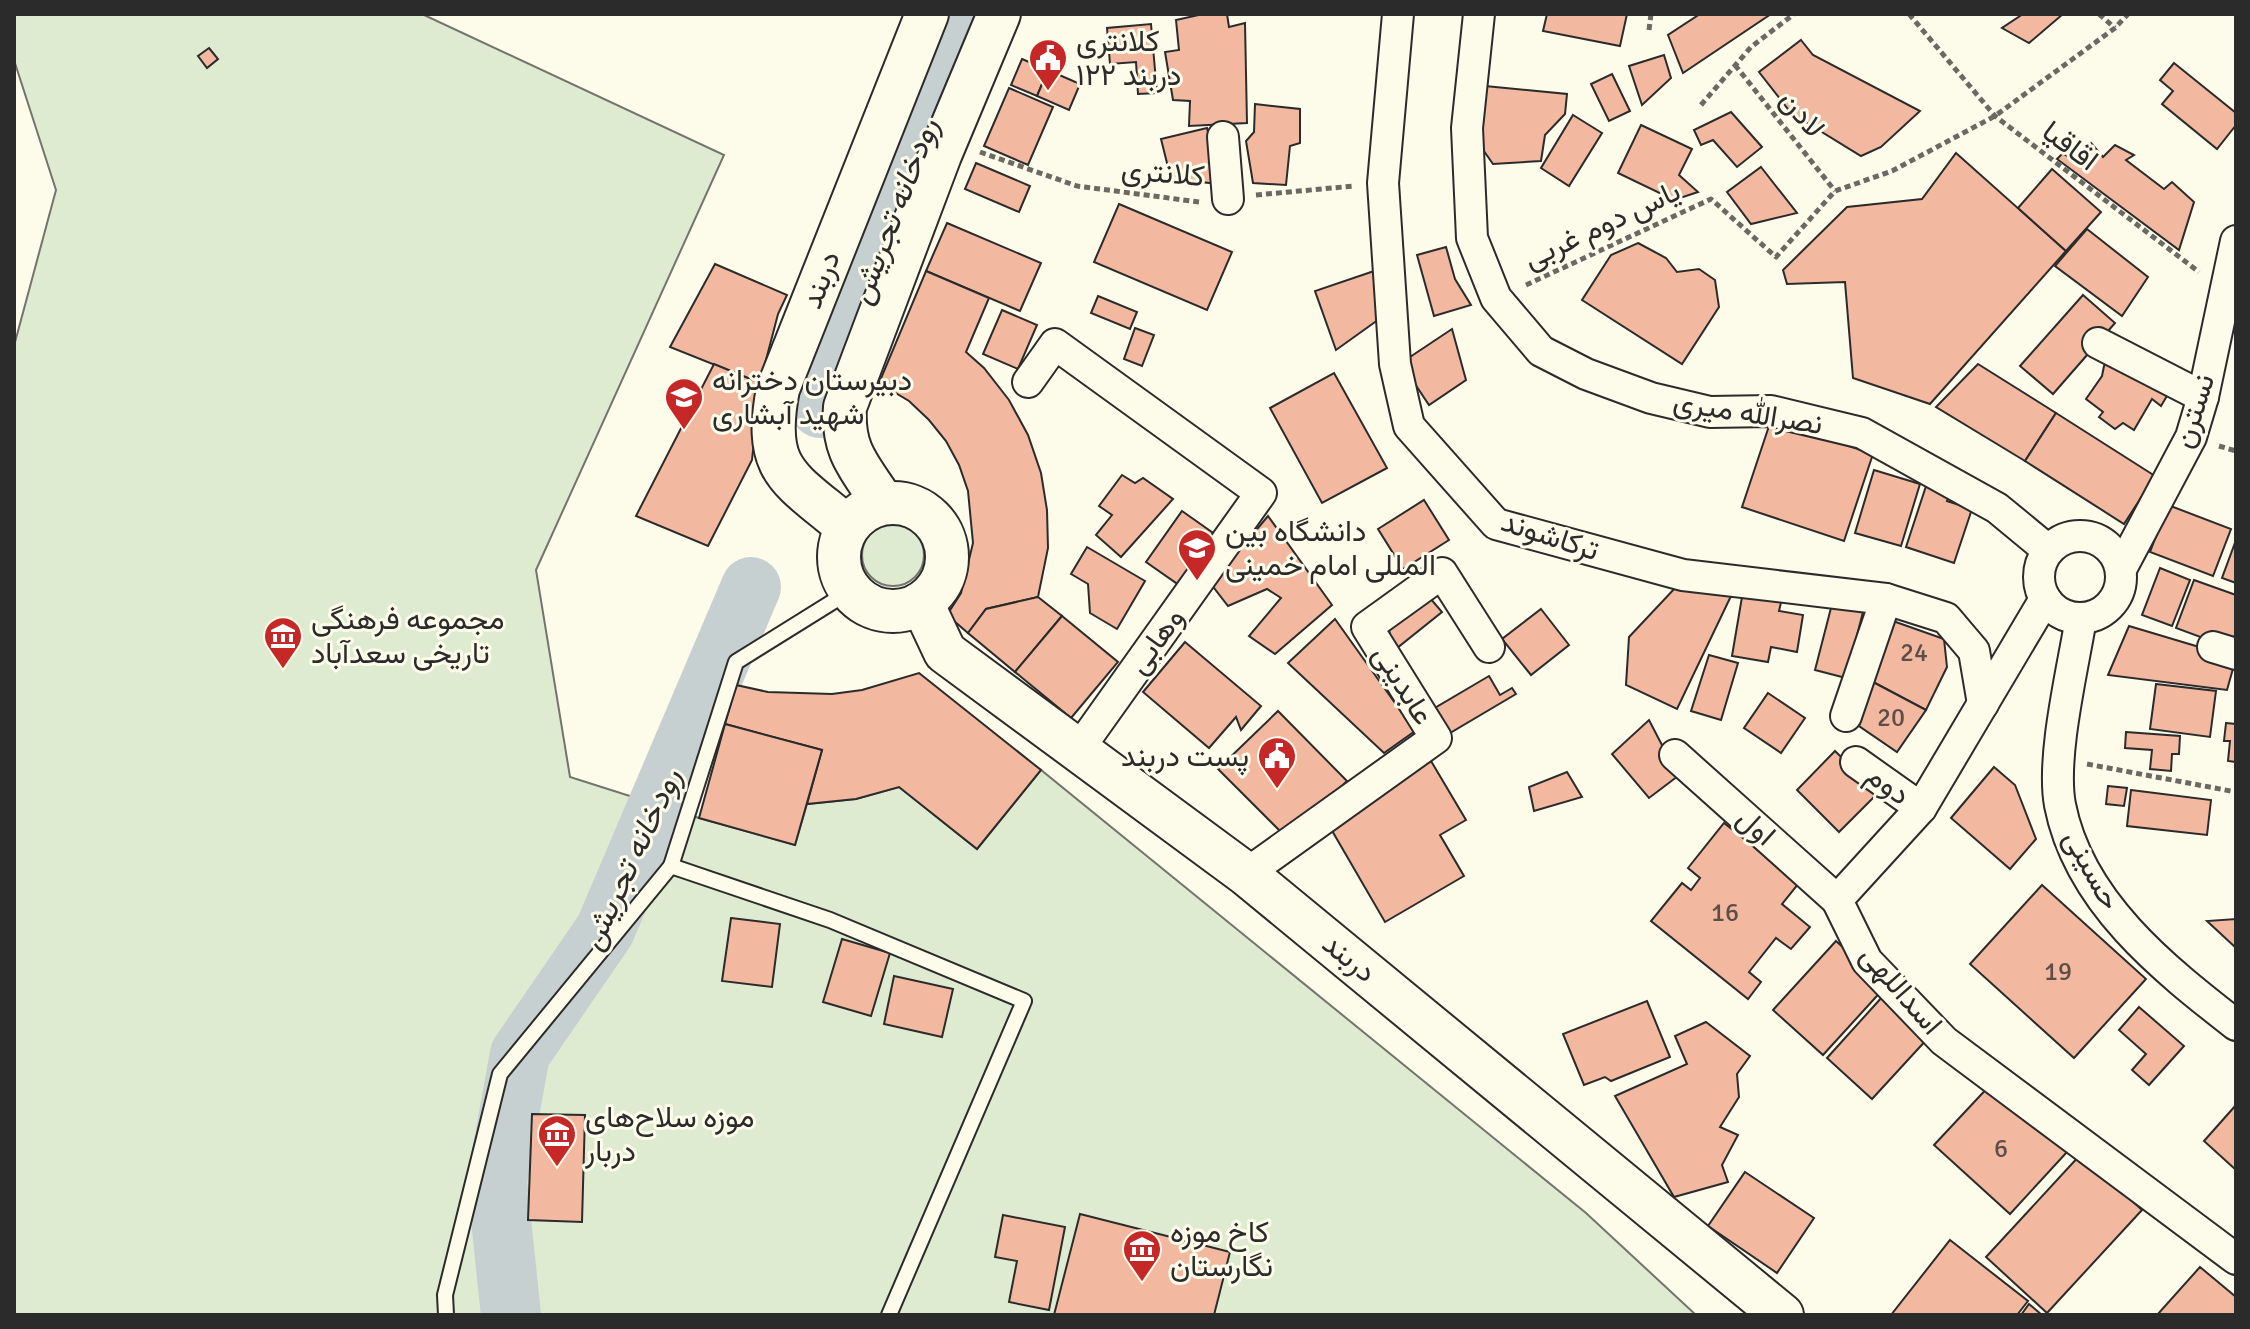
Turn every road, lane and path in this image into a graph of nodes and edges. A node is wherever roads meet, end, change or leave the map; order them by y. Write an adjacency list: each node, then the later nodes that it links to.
1 (927, 14): 27 (main road, دربند)
2 (999, 14): 16 (main road)
3 (1398, 14): 17 (street, ترکاشوند)
4 (1479, 14): 22 (street, نصرالله میری)
5 (1651, 14): 11 (path)
6 (1794, 14): 12 (path)
7 (1909, 14): 14 (path, اقاقیا)
8 (2099, 14): 10 (path)
9 (2128, 14): 10 (path, یاس دوم غربی)
10 (2115, 28): 14 (path, یاس دوم غربی)
11 (1649, 30)
12 (1735, 65): 13 (path); 18 (path, لادن)
13 (1701, 105)
14 (1995, 116): 18 (path, یاس دوم غربی); 21 (path, اقاقیا)
15 (1223, 137): 19 (street)
16 (947, 140): 19 (path, کلانتری); 26 (main road)
17 (1383, 183): 19 (path, کلانتری); 31 (street, ترکاشوند)
18 (1835, 191): 22 (path, یاس دوم غربی)
19 (1228, 199)
20 (2236, 241): 21 (street, نسترن)
21 (2224, 291): 25 (street, نسترن)
22 (1496, 298): 28 (street, نصرالله میری)
23 (2098, 343): 25 (street)
24 (1028, 382): 38 (street, وهابی)
25 (2203, 397): 29 (street, نسترن)
26 (883, 503): 27 (main road); 33 (main road)
27 (847, 527): 30 (main road)
28 (2048, 550): 29 (street); 32 (street)
29 (2121, 569): 34 (street)
30 (850, 591): 33 (main road); 44 (lane)
31 (1886, 599): 36 (street, ترکاشوند); 37 (street)
32 (2045, 599): 34 (street); 36 (street)
33 (922, 603): 38 (main road, دربند)
34 (2081, 618): 40 (street, حسینی)
35 (1489, 647): 45 (street, عابدینی)
36 (1983, 704): 43 (street)
37 (1846, 716)
38 (1078, 750): 45 (main road, دربند)
39 (1675, 755): 46 (street, اول)
40 (2059, 759): 42 (path); 47 (street, حسینی)
41 (1856, 762): 43 (street, دوم)
42 (2236, 792)
43 (1921, 808): 46 (street)
44 (671, 866): 49 (lane); 50 (lane)
45 (1246, 874): 51 (main road, دربند)
46 (1837, 900): 48 (street, اسداللهی)
47 (2236, 1025)
48 (2236, 1259)
49 (446, 1315)
50 (889, 1315)
51 (1782, 1315)

